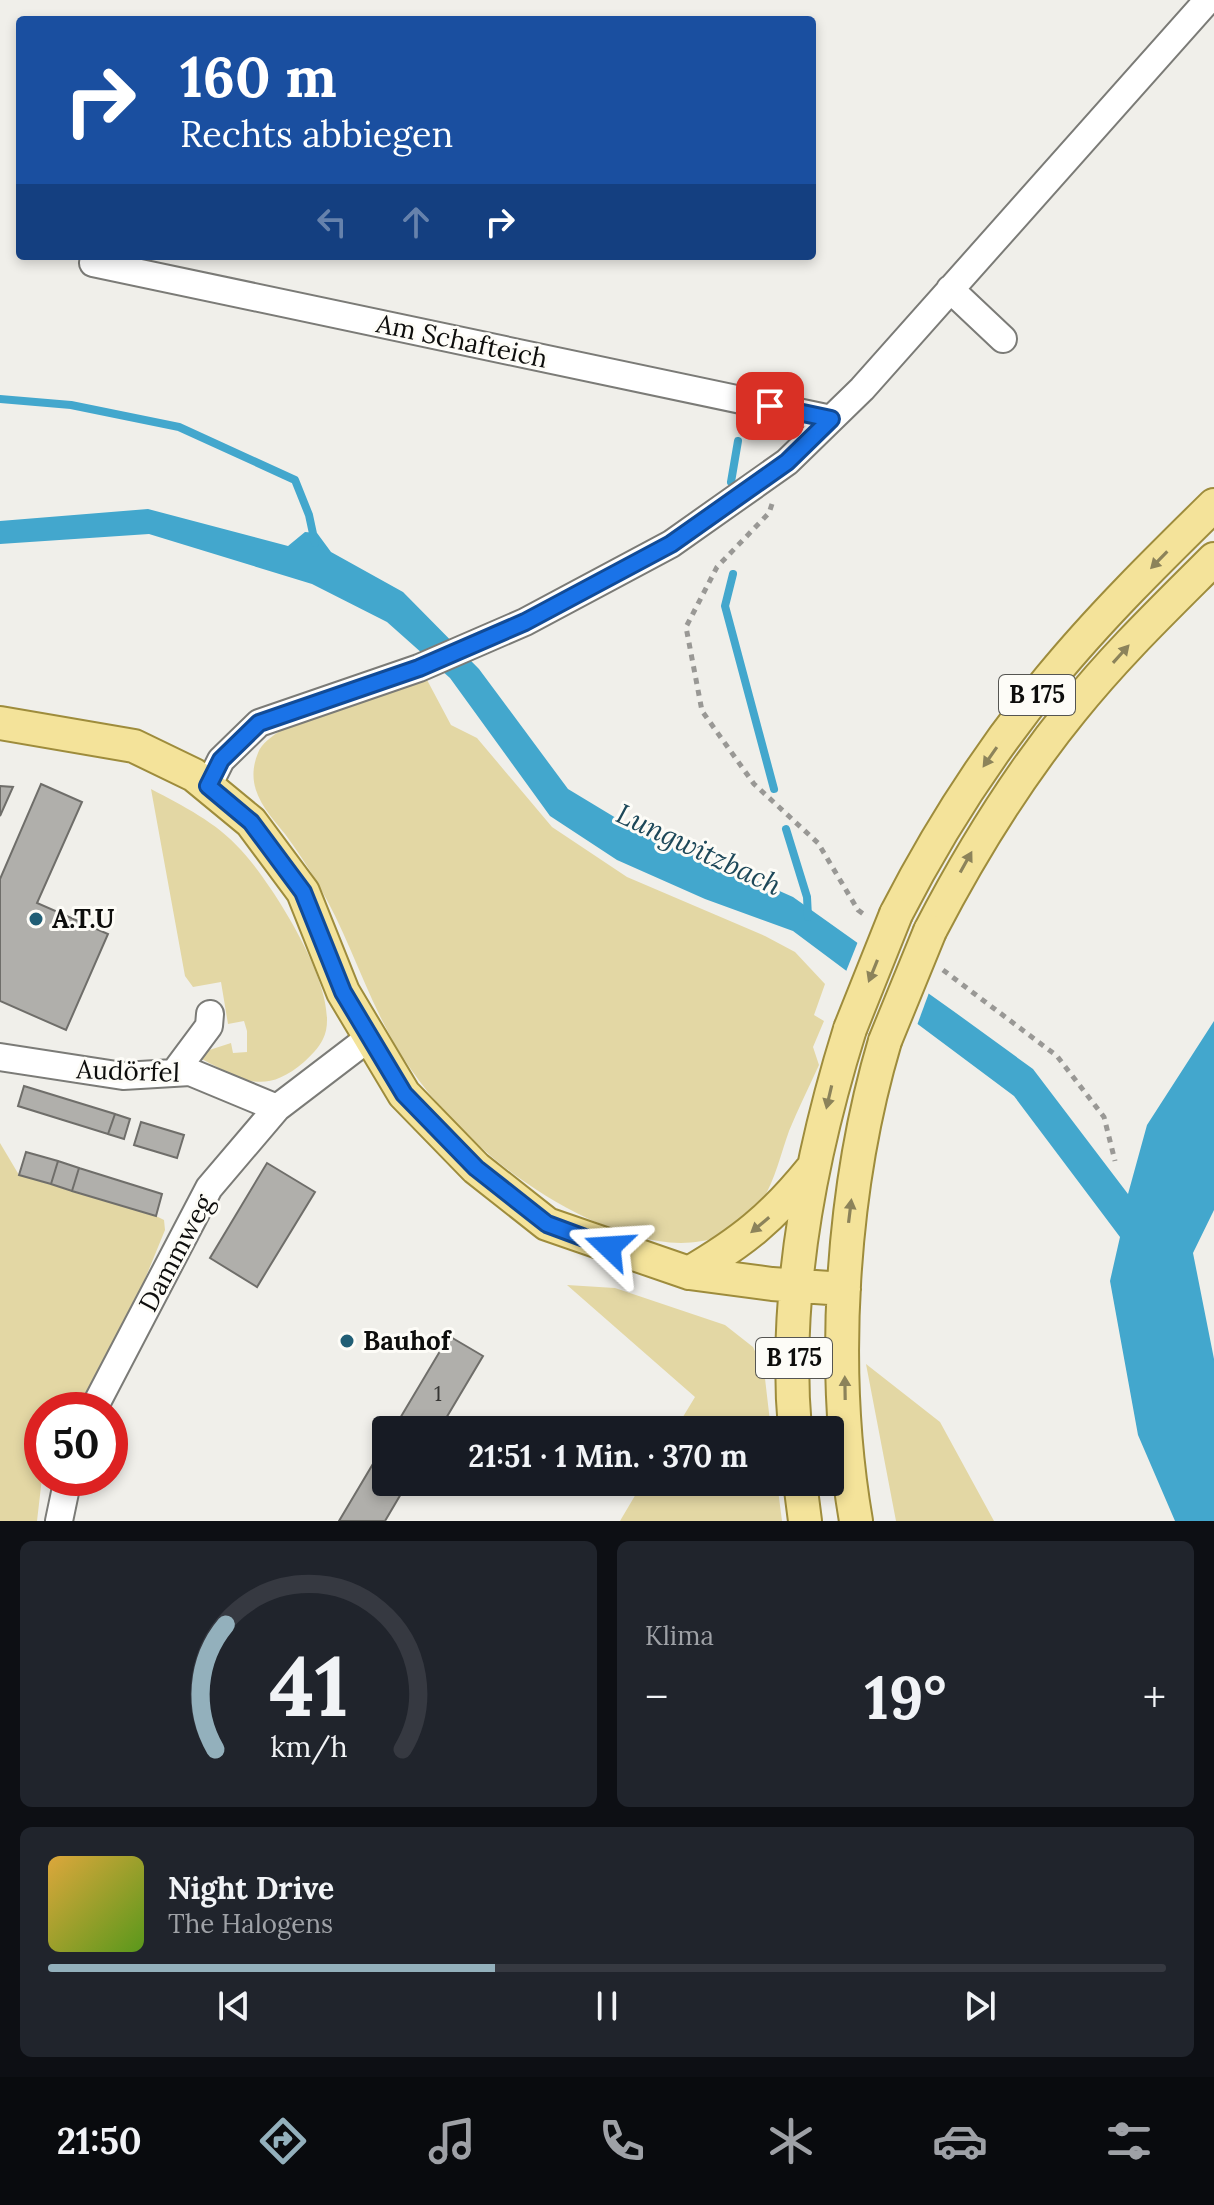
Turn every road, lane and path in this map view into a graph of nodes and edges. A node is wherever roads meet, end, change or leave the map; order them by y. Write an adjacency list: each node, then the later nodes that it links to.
1 (1208, 0): 3 (street)
2 (93, 263): 5 (street, Am Schafteich)
3 (950, 289): 4 (street); 5 (street)
4 (1003, 339)
5 (831, 419): 6 (street)
6 (787, 462): 10 (street); 11 (path)
7 (1214, 505): 11 (main road, B 175, one-way to 11)
8 (1214, 559): 22 (main road, B 175, one-way to 8, bridge)
9 (0, 723): 10 (main road)
10 (208, 786): 14 (main road)
11 (884, 916): 19 (main road, B 175, one-way to 19, bridge)
12 (935, 965): 18 (path)
13 (210, 1014): 16 (street)
14 (370, 1037): 17 (street); 20 (main road)
15 (0, 1057): 16 (street, Audörfel)
16 (174, 1073): 17 (street, Audörfel)
17 (277, 1108): 23 (street, Dammweg)
18 (1115, 1161)
19 (813, 1167): 20 (main road, one-way to 20); 21 (main road, B 175)
20 (689, 1273): 21 (main road)
21 (797, 1287): 22 (main road); 24 (main road, B 175)
22 (844, 1289): 29 (main road, B 175, one-way to 22)
23 (102, 1392)
24 (795, 1416)
25 (64, 1496): 27 (street)
26 (802, 1496): 28 (main road)
27 (59, 1521)
28 (805, 1521)
29 (856, 1521)

